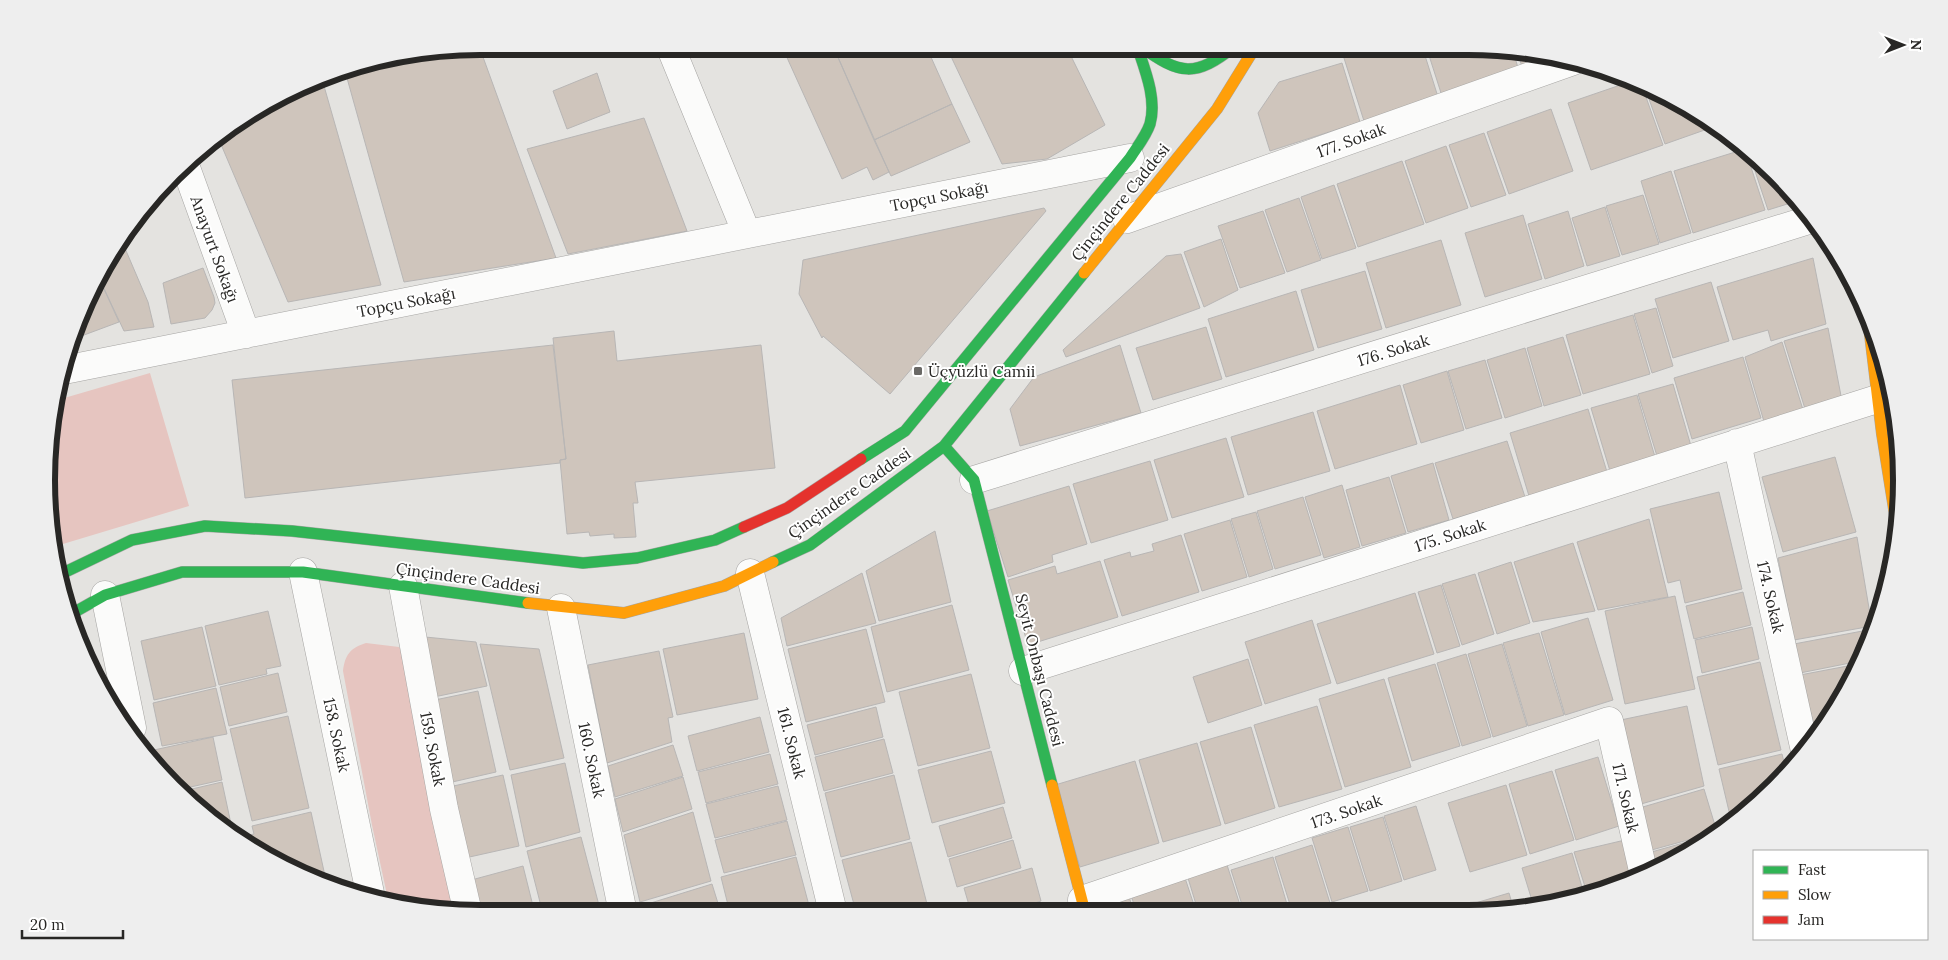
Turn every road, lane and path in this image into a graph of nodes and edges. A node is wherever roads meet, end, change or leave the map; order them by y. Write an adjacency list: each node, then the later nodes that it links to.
1 (674, 55): 11 (street)
2 (1141, 55): 7 (main road, Çinçindere Caddesi)
3 (1150, 55): 4 (main road)
4 (1222, 55)
5 (1250, 55): 9 (main road, Çinçindere Caddesi)
6 (1561, 65): 9 (street, 177. Sokak)
7 (1130, 158): 11 (street, Topçu Sokağı); 20 (main road, Çinçindere Caddesi)
8 (187, 171): 12 (street, Anayurt Sokağı)
9 (1127, 219): 17 (main road, Çinçindere Caddesi)
10 (1805, 221): 18 (street, 176. Sokak)
11 (747, 234): 12 (street, Topçu Sokağı)
12 (246, 334): 14 (street, Topçu Sokağı)
13 (1871, 346): 15 (main road)
14 (69, 369)
15 (1877, 399): 16 (street, 175. Sokak); 19 (main road)
16 (1737, 443): 27 (street, 175. Sokak); 30 (street, 174. Sokak)
17 (944, 446): 18 (main road, Seyit Onbaşı Caddesi); 22 (main road, Çinçindere Caddesi)
18 (974, 480): 27 (main road, Seyit Onbaşı Caddesi)
19 (1892, 498)
20 (65, 572)
21 (303, 572): 23 (main road, Çinçindere Caddesi); 24 (main road, Çinçindere Caddesi); 32 (street, 158. Sokak)
22 (750, 573): 25 (main road, Çinçindere Caddesi); 35 (street, 161. Sokak)
23 (403, 586): 25 (main road, Çinçindere Caddesi); 33 (street, 159. Sokak)
24 (105, 595): 26 (main road, Çinçindere Caddesi); 28 (street)
25 (561, 608): 34 (street, 160. Sokak)
26 (76, 611)
27 (1023, 671): 36 (main road, Seyit Onbaşı Caddesi)
28 (131, 721)
29 (1609, 721): 31 (street, 171. Sokak); 37 (street, 173. Sokak)
30 (1803, 742)
31 (1642, 868)
32 (370, 891)
33 (466, 905)
34 (621, 905)
35 (831, 905)
36 (1084, 905)
37 (1087, 905)

